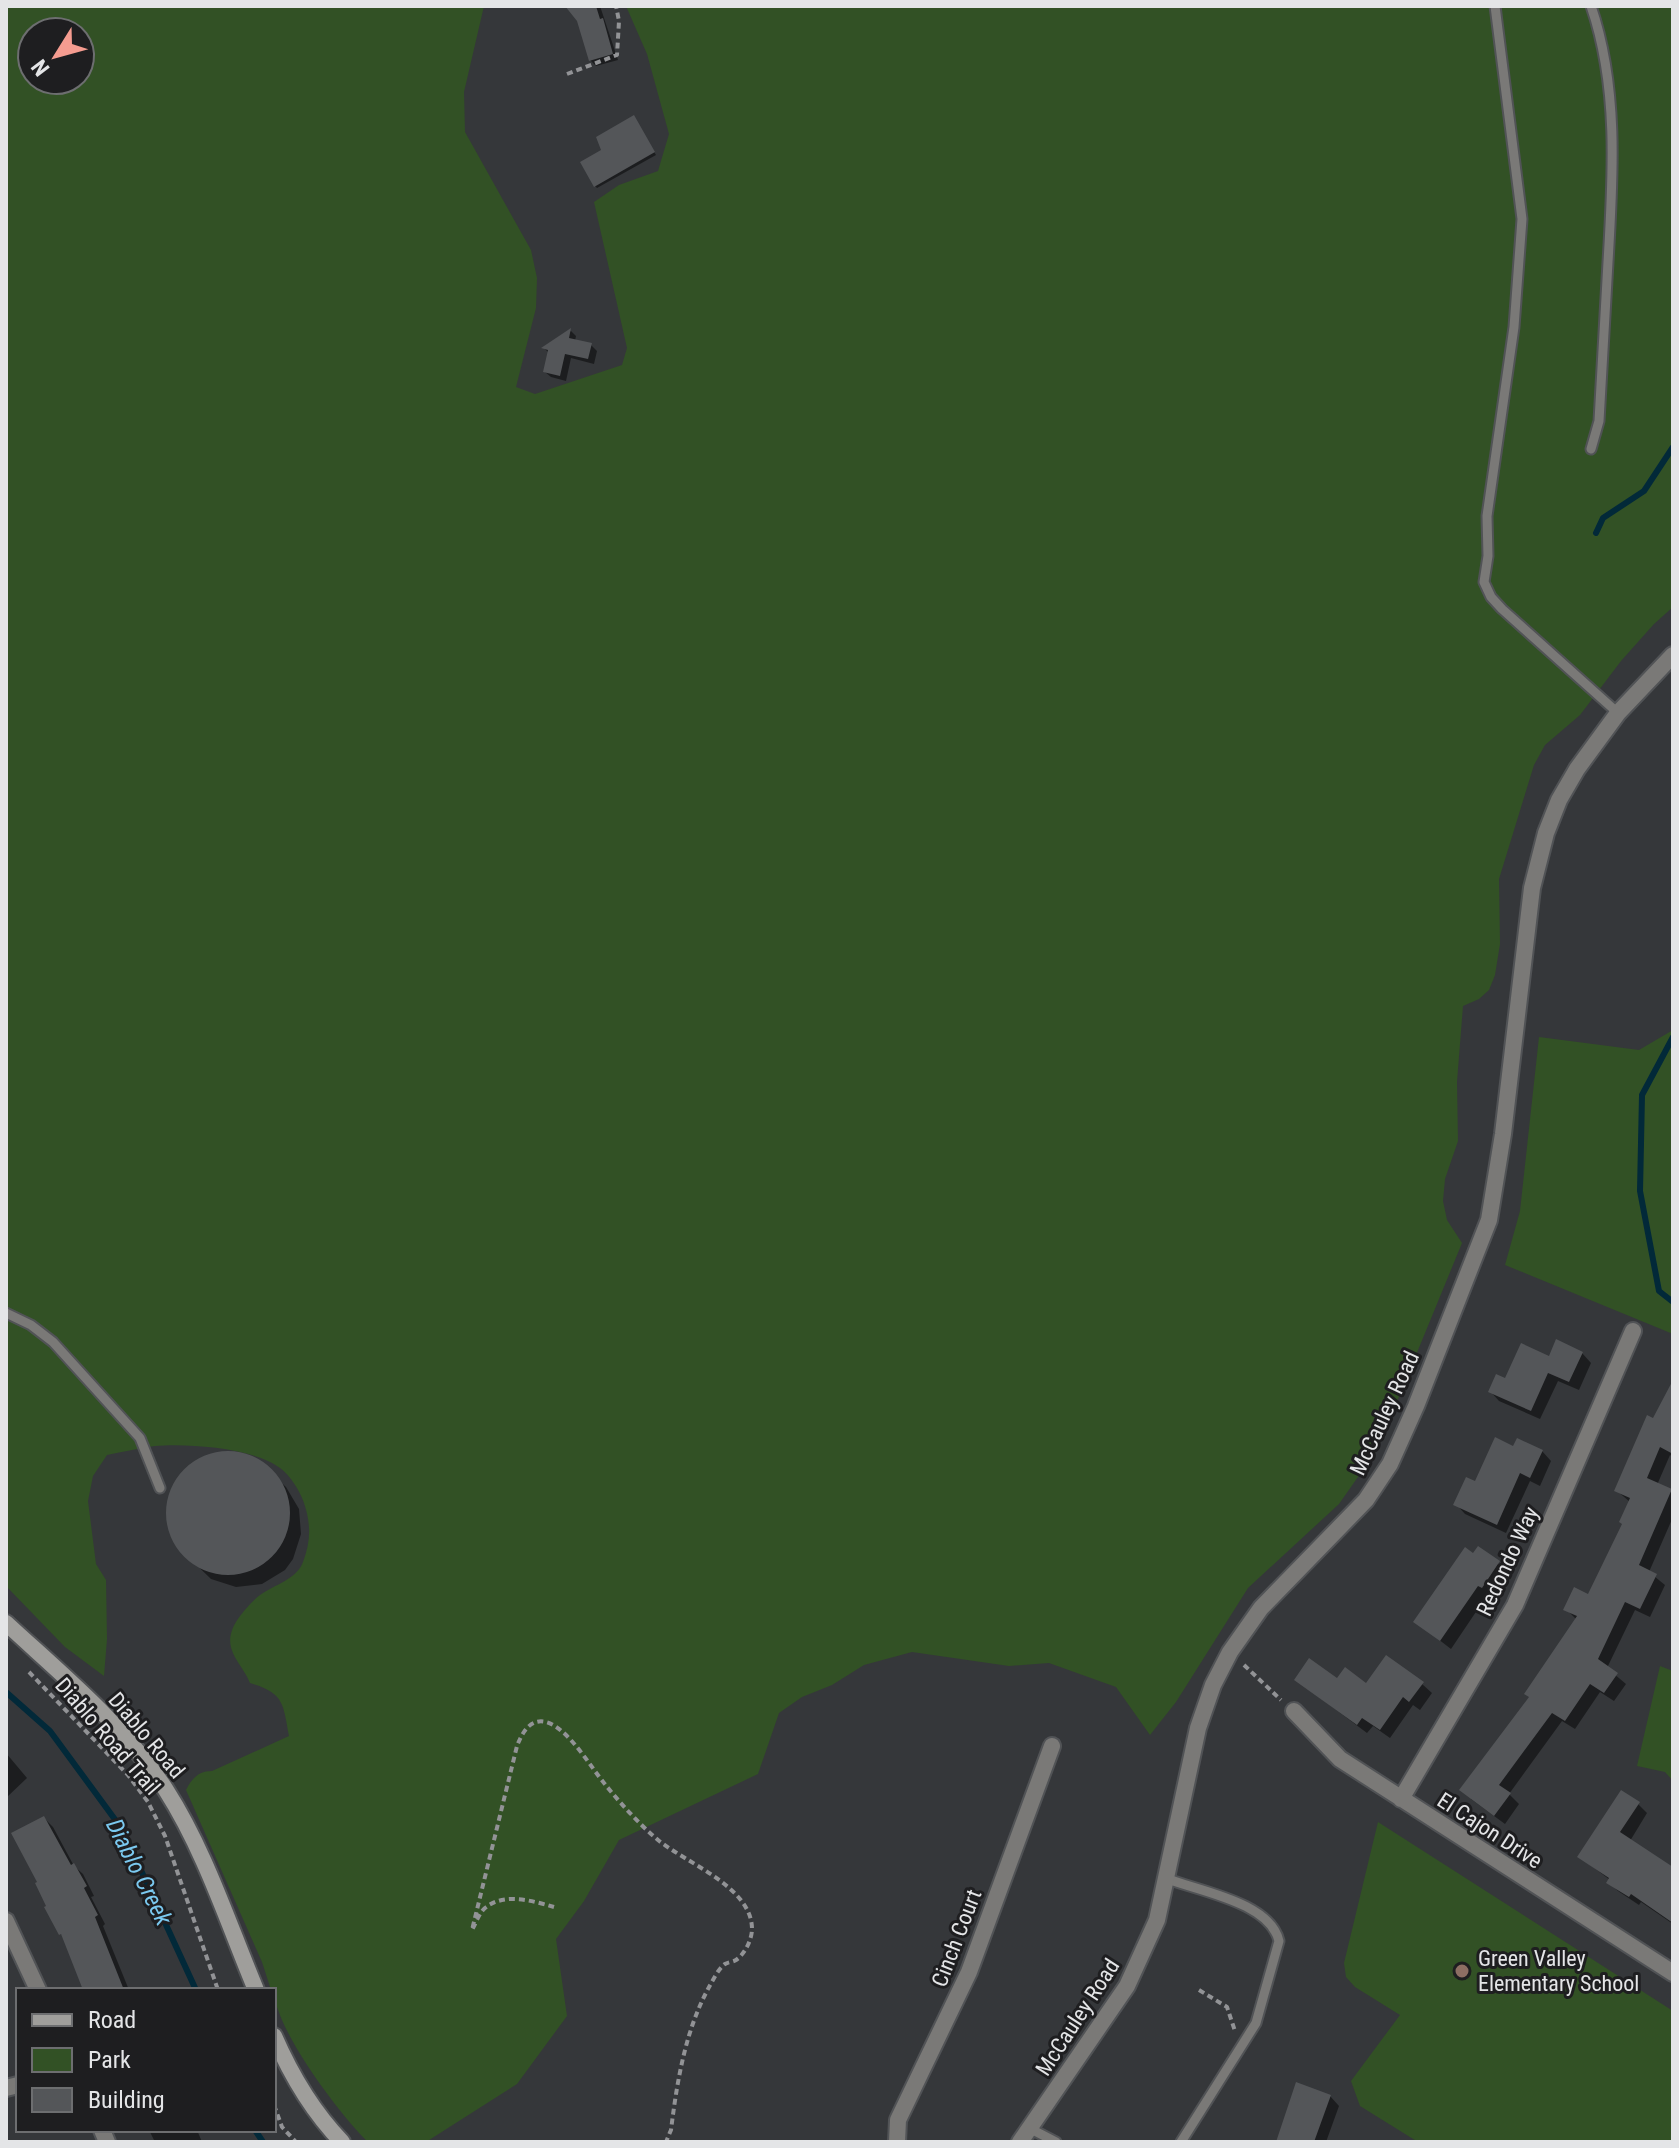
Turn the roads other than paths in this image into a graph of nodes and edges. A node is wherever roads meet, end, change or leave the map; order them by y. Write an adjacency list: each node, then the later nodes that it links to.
1 (1495, 6): 5 (lane)
2 (1591, 6): 3 (lane)
3 (1591, 449)
4 (1673, 655): 5 (street, McCauley Road)
5 (1618, 713): 13 (street, McCauley Road)
6 (6, 1313): 8 (lane)
7 (1633, 1331): 12 (street, Redondo Way)
8 (160, 1488)
9 (6, 1623): 17 (street, Diablo Road)
10 (1294, 1711): 12 (street, El Cajon Drive)
11 (1052, 1746): 21 (street, Cinch Court)
12 (1401, 1799): 15 (street, El Cajon Drive)
13 (1165, 1878): 19 (street, McCauley Road); 23 (lane)
14 (6, 1921): 16 (street)
15 (1673, 1973)
16 (37, 1988)
17 (255, 1988)
18 (276, 2040): 20 (street)
19 (1024, 2135): 22 (lane)
20 (342, 2142)
21 (897, 2142)
22 (1056, 2142)
23 (1181, 2142)

